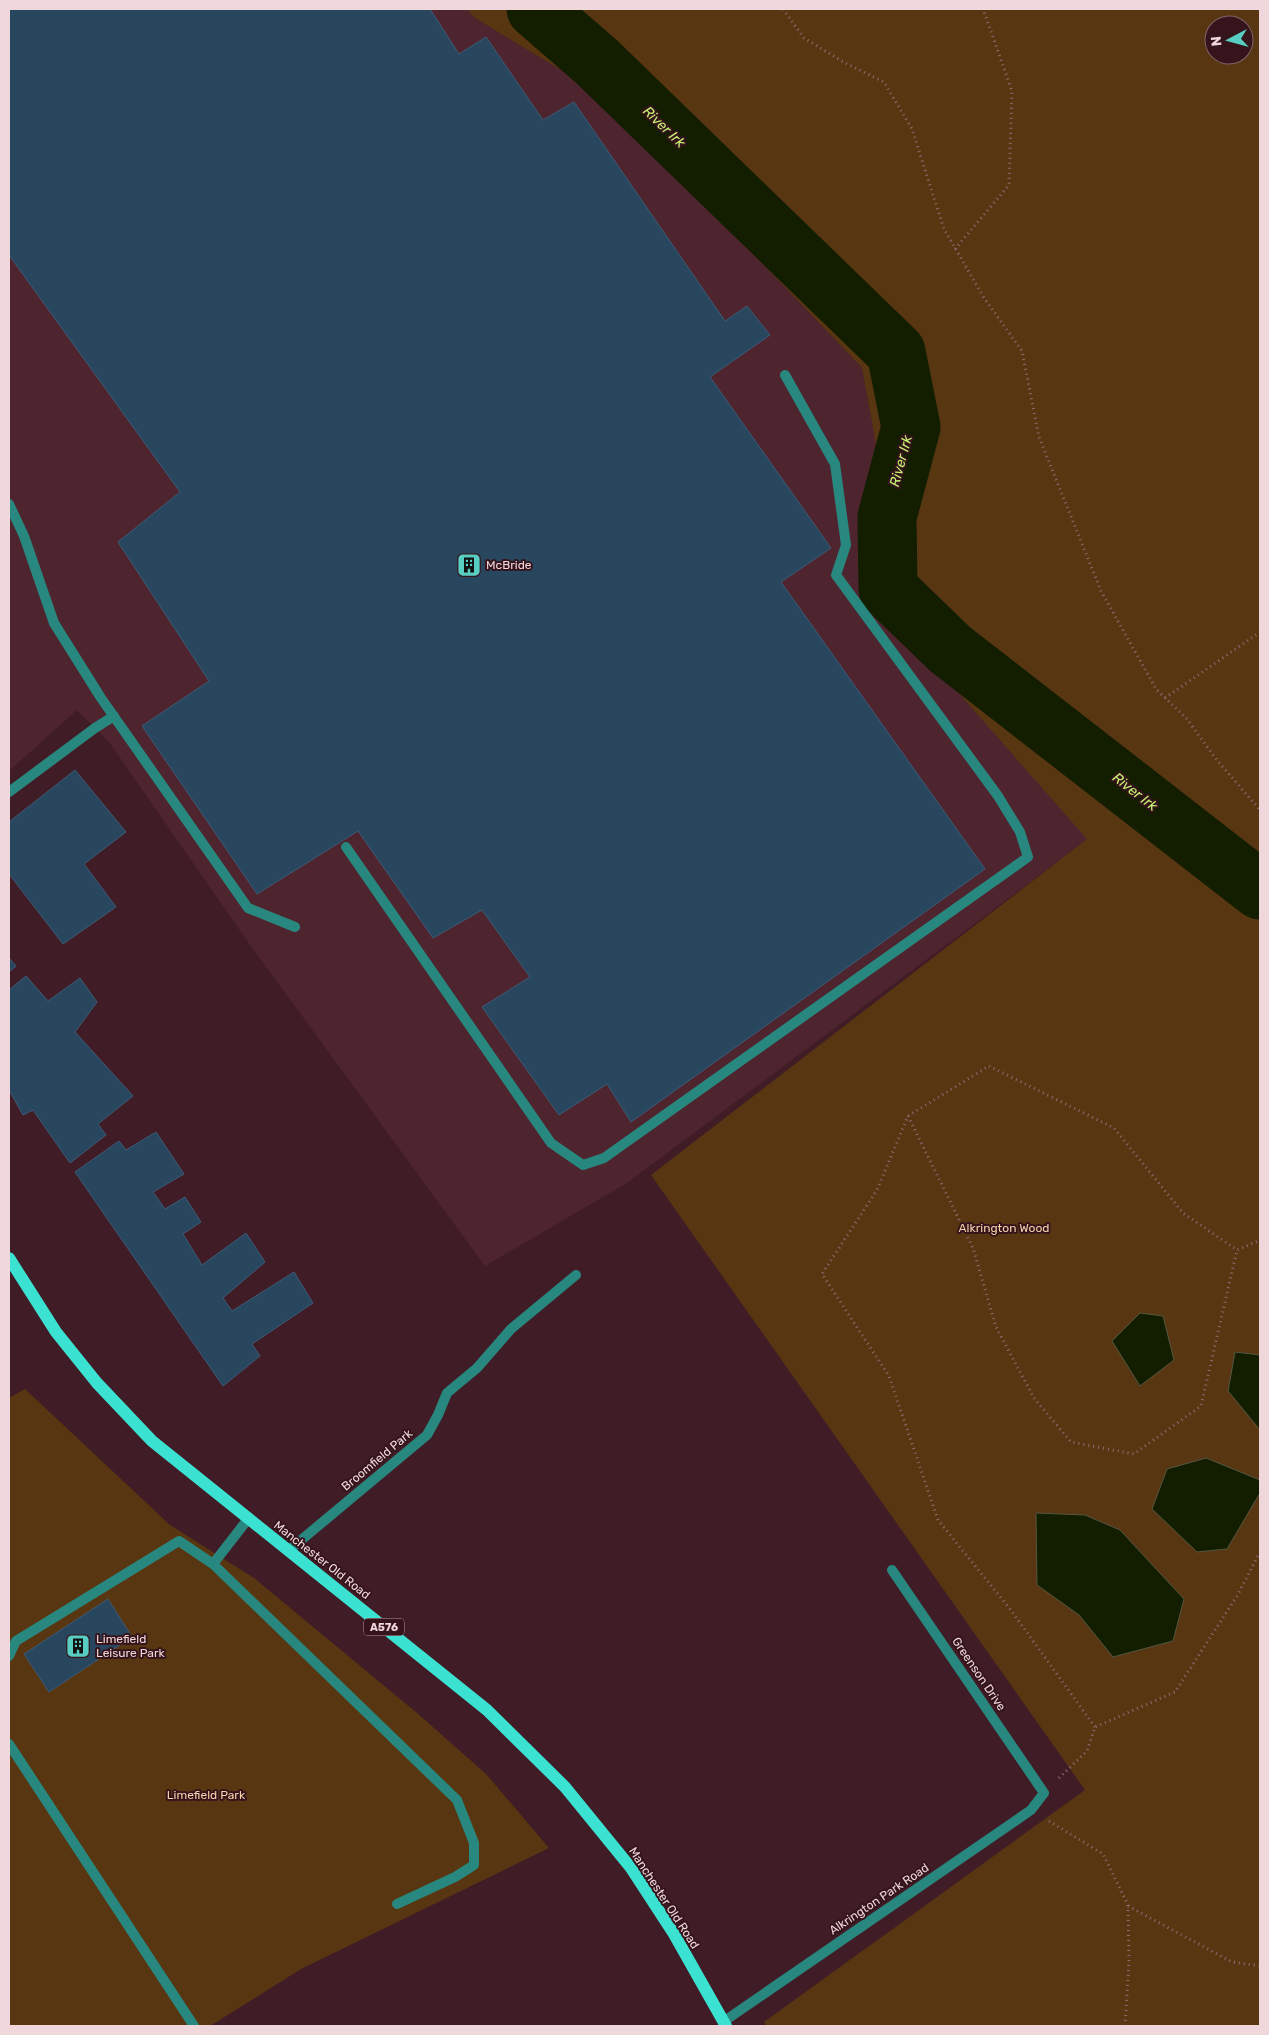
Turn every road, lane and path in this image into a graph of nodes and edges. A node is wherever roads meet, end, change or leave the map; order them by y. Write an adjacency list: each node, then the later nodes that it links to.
1 (783, 9): 3 (path)
2 (983, 9): 3 (path)
3 (955, 249): 7 (path)
4 (785, 375): 11 (street)
5 (9, 504): 8 (street)
6 (1260, 632): 7 (path)
7 (1165, 698): 10 (path)
8 (114, 716): 9 (street); 12 (street)
9 (9, 792)
10 (1260, 810)
11 (346, 847)
12 (296, 927)
13 (908, 1116): 15 (path); 15 (path); 24 (path)
14 (1260, 1240): 15 (path)
15 (1237, 1250)
16 (9, 1258): 18 (main road, Manchester Old Road / A576)
17 (576, 1275): 19 (street, Broomfield Park)
18 (248, 1520): 19 (main road, Manchester Old Road / A576); 21 (street)
19 (288, 1550): 31 (main road, Manchester Old Road / A576)
20 (1260, 1552): 24 (path)
21 (213, 1564): 23 (street); 28 (street)
22 (892, 1570): 26 (street, Greenson Drive)
23 (9, 1656)
24 (1095, 1727): 26 (path)
25 (9, 1744): 32 (street)
26 (1044, 1793): 27 (street, Alkrington Park Road)
27 (1031, 1810): 29 (path); 31 (street, Alkrington Park Road)
28 (397, 1904)
29 (1128, 1905): 30 (path); 33 (path)
30 (1260, 1966)
31 (724, 2024)
32 (194, 2026)
33 (1126, 2026)

